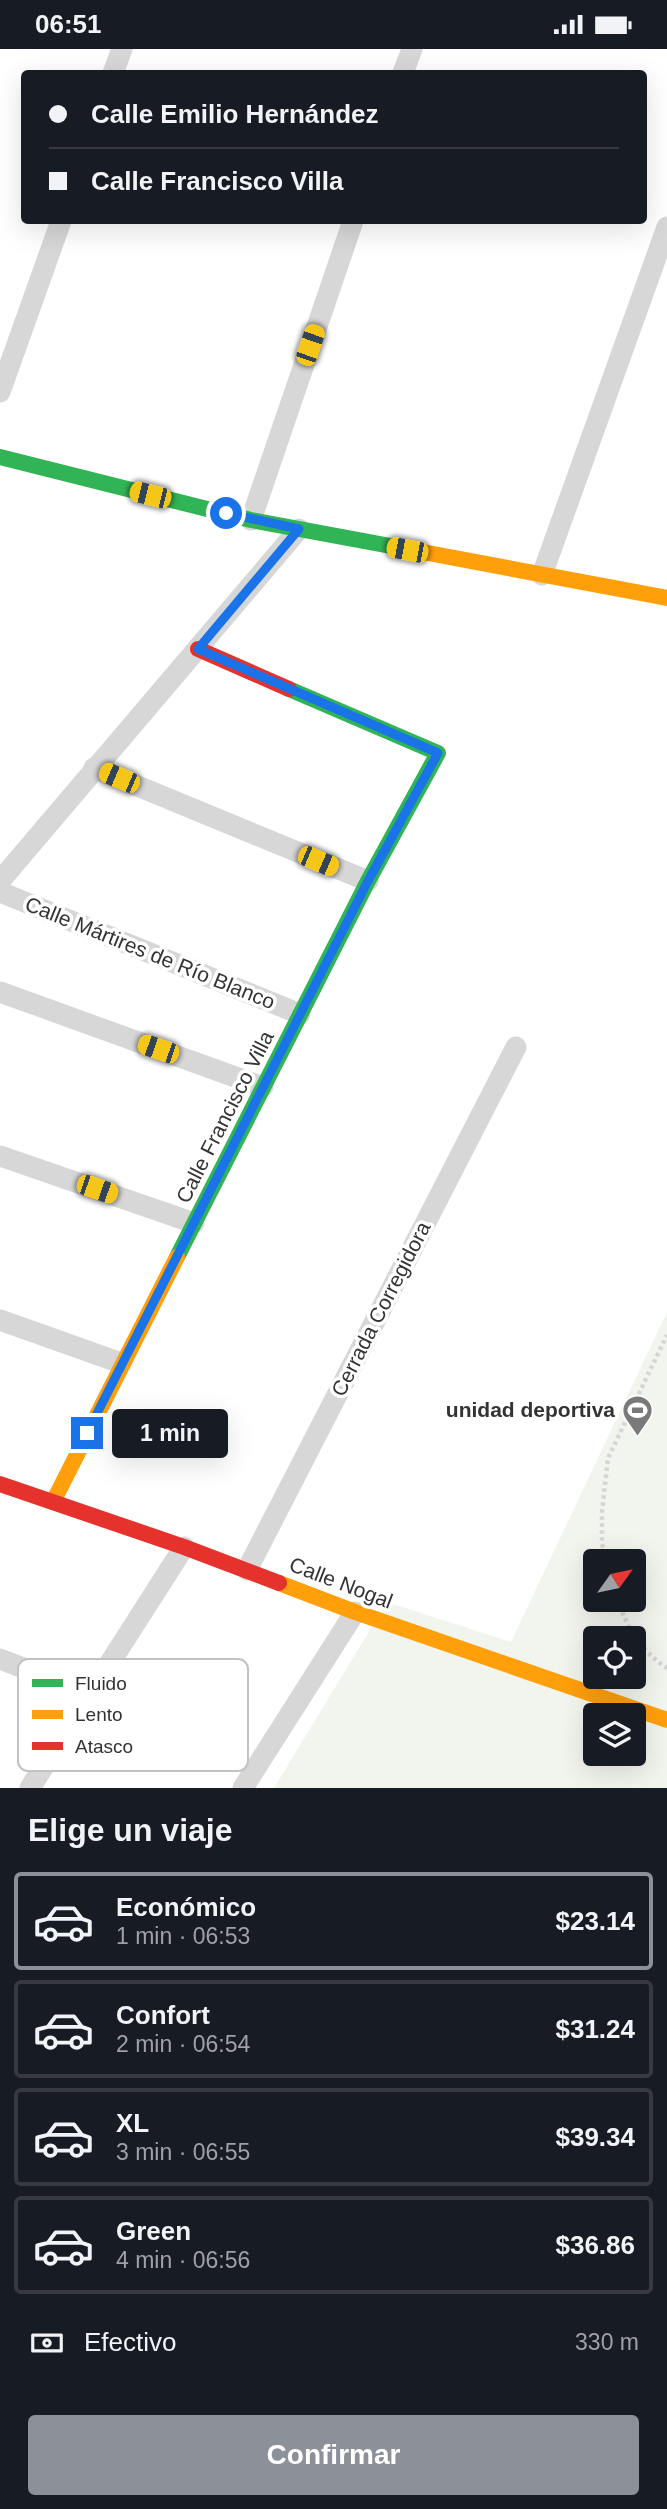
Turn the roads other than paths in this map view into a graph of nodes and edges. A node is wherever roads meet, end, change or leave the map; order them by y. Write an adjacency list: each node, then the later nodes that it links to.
1 (122, 49): 3 (street)
2 (412, 49): 4 (street)
3 (114, 70)
4 (404, 70)
5 (60, 224): 8 (street)
6 (352, 224): 10 (street)
7 (667, 227): 12 (street)
8 (0, 392)
9 (0, 457): 10 (street)
10 (251, 520): 11 (street)
11 (299, 529): 12 (street); 14 (street)
12 (542, 575): 13 (street)
13 (667, 598)
14 (198, 649): 15 (street); 17 (street, Calle Francisco Villa)
15 (94, 768): 16 (street); 17 (street)
16 (0, 881)
17 (368, 881): 20 (street, Calle Francisco Villa)
18 (0, 892): 20 (street, Calle Mártires de Río Blanco)
19 (0, 992): 22 (street)
20 (300, 1014): 22 (street, Calle Francisco Villa)
21 (516, 1047): 30 (street, Cerrada Corregidora)
22 (263, 1087): 24 (street, Calle Francisco Villa)
23 (0, 1156): 24 (street)
24 (194, 1223): 26 (street, Calle Francisco Villa)
25 (0, 1320): 26 (street)
26 (121, 1363): 28 (street, Calle Francisco Villa)
27 (0, 1484): 28 (street, Calle Nogal)
28 (52, 1501): 29 (street, Calle Nogal)
29 (184, 1547): 30 (street, Calle Nogal); 33 (street)
30 (247, 1570): 31 (street, Calle Nogal)
31 (355, 1612): 35 (street, Calle Nogal); 38 (street)
32 (0, 1659): 34 (street)
33 (111, 1659)
34 (18, 1666)
35 (667, 1720)
36 (41, 1771): 37 (street)
37 (30, 1788)
38 (243, 1788)

